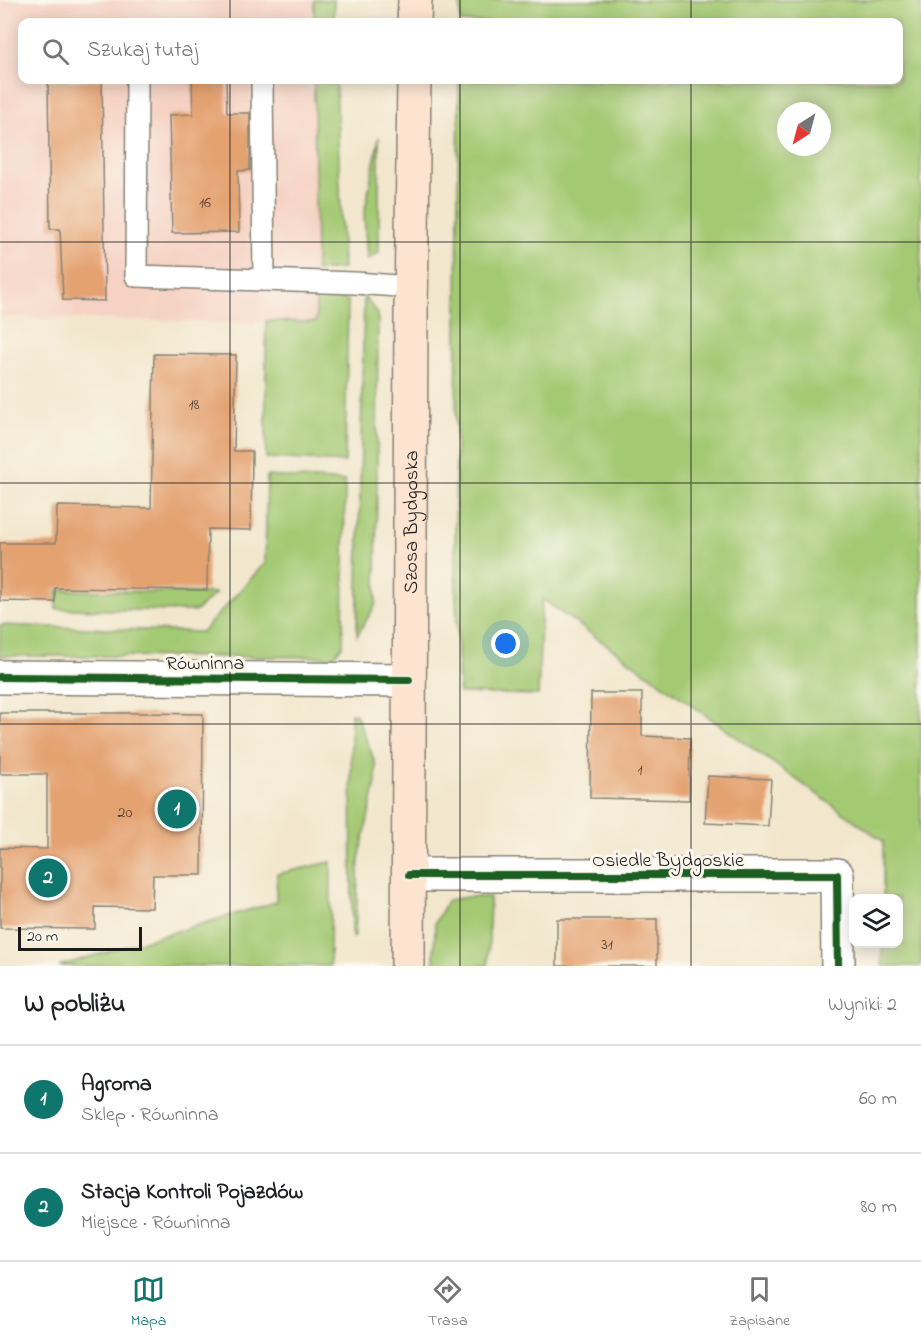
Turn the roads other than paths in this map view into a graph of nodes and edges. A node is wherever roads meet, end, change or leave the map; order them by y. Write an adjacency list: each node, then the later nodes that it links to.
1 (415, 0): 2 (main road)
2 (414, 18)
3 (137, 84): 6 (lane)
4 (262, 84): 6 (lane)
5 (414, 84): 7 (main road, Szosa Bydgoska)
6 (264, 280): 7 (lane)
7 (411, 287): 9 (main road, Szosa Bydgoska)
8 (0, 677): 9 (street, Równinna)
9 (409, 680): 10 (main road, Szosa Bydgoska)
10 (409, 875): 11 (main road, Szosa Bydgoska); 12 (street, Osiedle Bydgoskie)
11 (408, 966)
12 (838, 966)

